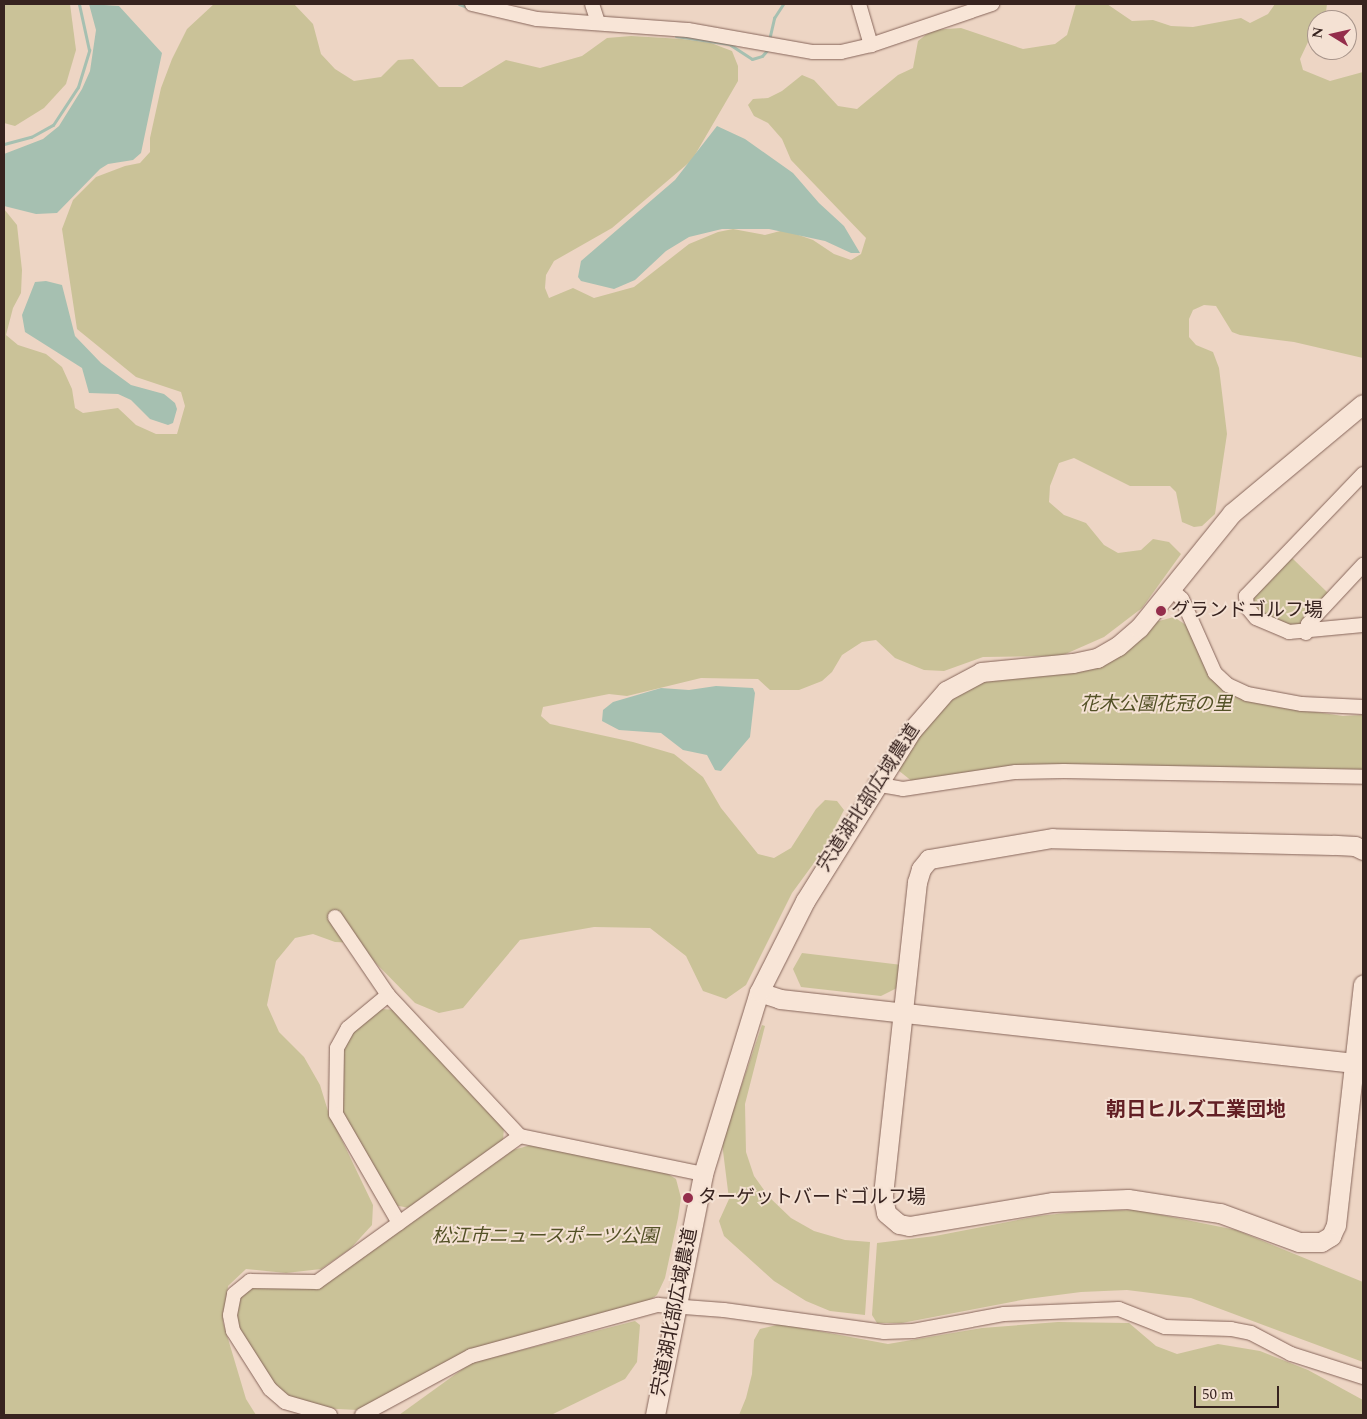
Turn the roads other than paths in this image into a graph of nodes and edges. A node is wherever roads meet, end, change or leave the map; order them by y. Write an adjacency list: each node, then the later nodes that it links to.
1 (472, 4): 5 (street)
2 (592, 4): 5 (street)
3 (859, 4): 6 (street)
4 (992, 4): 6 (street)
5 (598, 22): 6 (street)
6 (871, 44)
7 (1363, 404): 10 (street, 宍道湖北部広域農道)
8 (1363, 474): 12 (street)
9 (1363, 565): 12 (street)
10 (1170, 588): 13 (street); 15 (street, 宍道湖北部広域農道)
11 (1363, 625): 12 (street)
12 (1306, 633)
13 (1363, 707)
14 (1363, 776): 15 (street)
15 (875, 784): 19 (street, 宍道湖北部広域農道)
16 (1363, 850): 21 (street)
17 (335, 917): 20 (street)
18 (1363, 985): 22 (street)
19 (760, 992): 21 (street); 24 (street, 宍道湖北部広域農道)
20 (388, 995): 23 (street); 25 (street)
21 (903, 1012): 22 (street); 22 (street)
22 (1359, 1064)
23 (520, 1136): 24 (street); 25 (street)
24 (703, 1174): 26 (street, 宍道湖北部広域農道)
25 (399, 1223): 28 (street)
26 (674, 1307): 27 (street); 29 (street); 30 (street, 宍道湖北部広域農道)
27 (1363, 1376)
28 (330, 1415)
29 (362, 1415)
30 (655, 1415)

